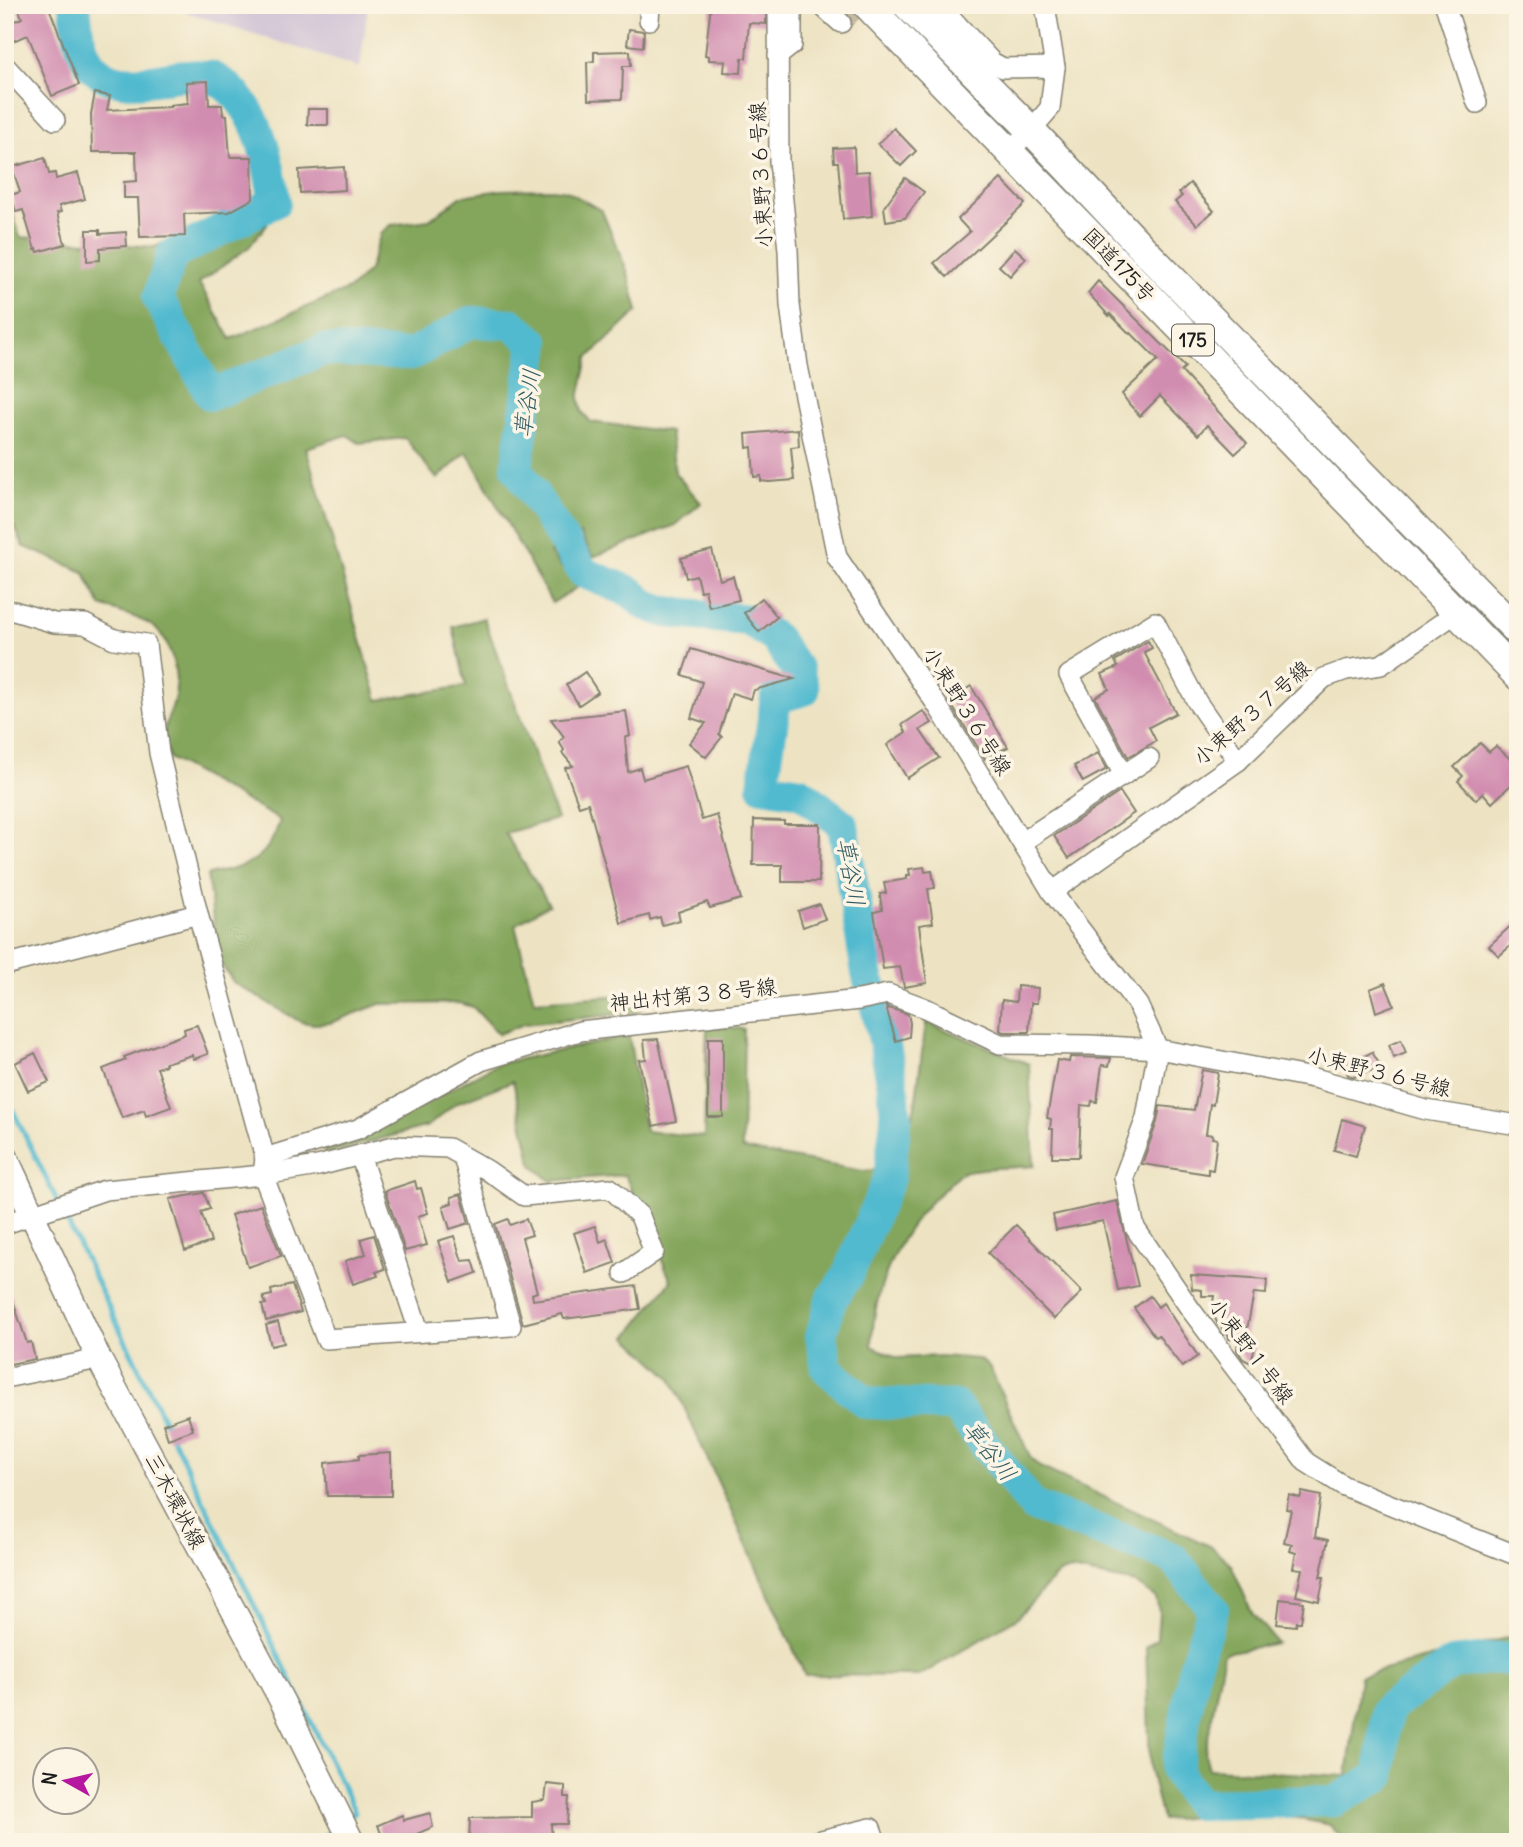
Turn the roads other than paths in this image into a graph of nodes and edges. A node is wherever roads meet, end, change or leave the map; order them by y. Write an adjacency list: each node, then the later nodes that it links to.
1 (778, 5): 10 (street, 小束野３６号線)
2 (792, 5): 10 (street)
3 (821, 5): 9 (street)
4 (867, 5): 16 (highway, 国道175号 / 175)
5 (907, 5): 15 (highway, 国道175号 / 175)
6 (939, 5): 12 (street)
7 (1045, 5): 12 (street)
8 (1445, 5): 13 (street)
9 (841, 23)
10 (778, 56): 24 (street, 小束野３６号線)
11 (5, 66): 14 (street)
12 (1055, 67): 15 (street)
13 (1478, 103)
14 (55, 120)
15 (1031, 130): 16 (street); 19 (highway, 国道175号 / 175)
16 (1008, 152): 18 (highway, 国道175号 / 175)
17 (5, 611): 26 (street)
18 (1456, 613): 20 (highway, 国道175号 / 175); 22 (street, 小束野３７号線)
19 (1518, 632)
20 (1518, 676)
21 (1149, 758): 23 (street)
22 (1238, 761): 23 (street); 25 (street, 小束野３７号線)
23 (1125, 775): 24 (street)
24 (1022, 842): 25 (street, 小束野３６号線)
25 (1052, 892): 28 (street, 小束野３６号線)
26 (198, 914): 27 (street); 33 (street)
27 (5, 965)
28 (1158, 1049): 29 (street, 小束野３６号線); 33 (street, 神出村第３８号線); 40 (street, 小束野１号線)
29 (1518, 1125)
30 (360, 1155): 32 (street); 33 (street); 37 (street)
31 (5, 1156): 34 (main road, 三木環状線)
32 (463, 1157): 36 (street); 37 (street)
33 (264, 1166): 34 (street); 37 (street)
34 (33, 1215): 35 (street); 38 (main road, 三木環状線)
35 (5, 1224)
36 (624, 1273)
37 (419, 1331)
38 (99, 1359): 39 (street); 41 (main road, 三木環状線)
39 (5, 1378)
40 (1518, 1556)
41 (352, 1842)
42 (813, 1842): 43 (street)
43 (876, 1842)

